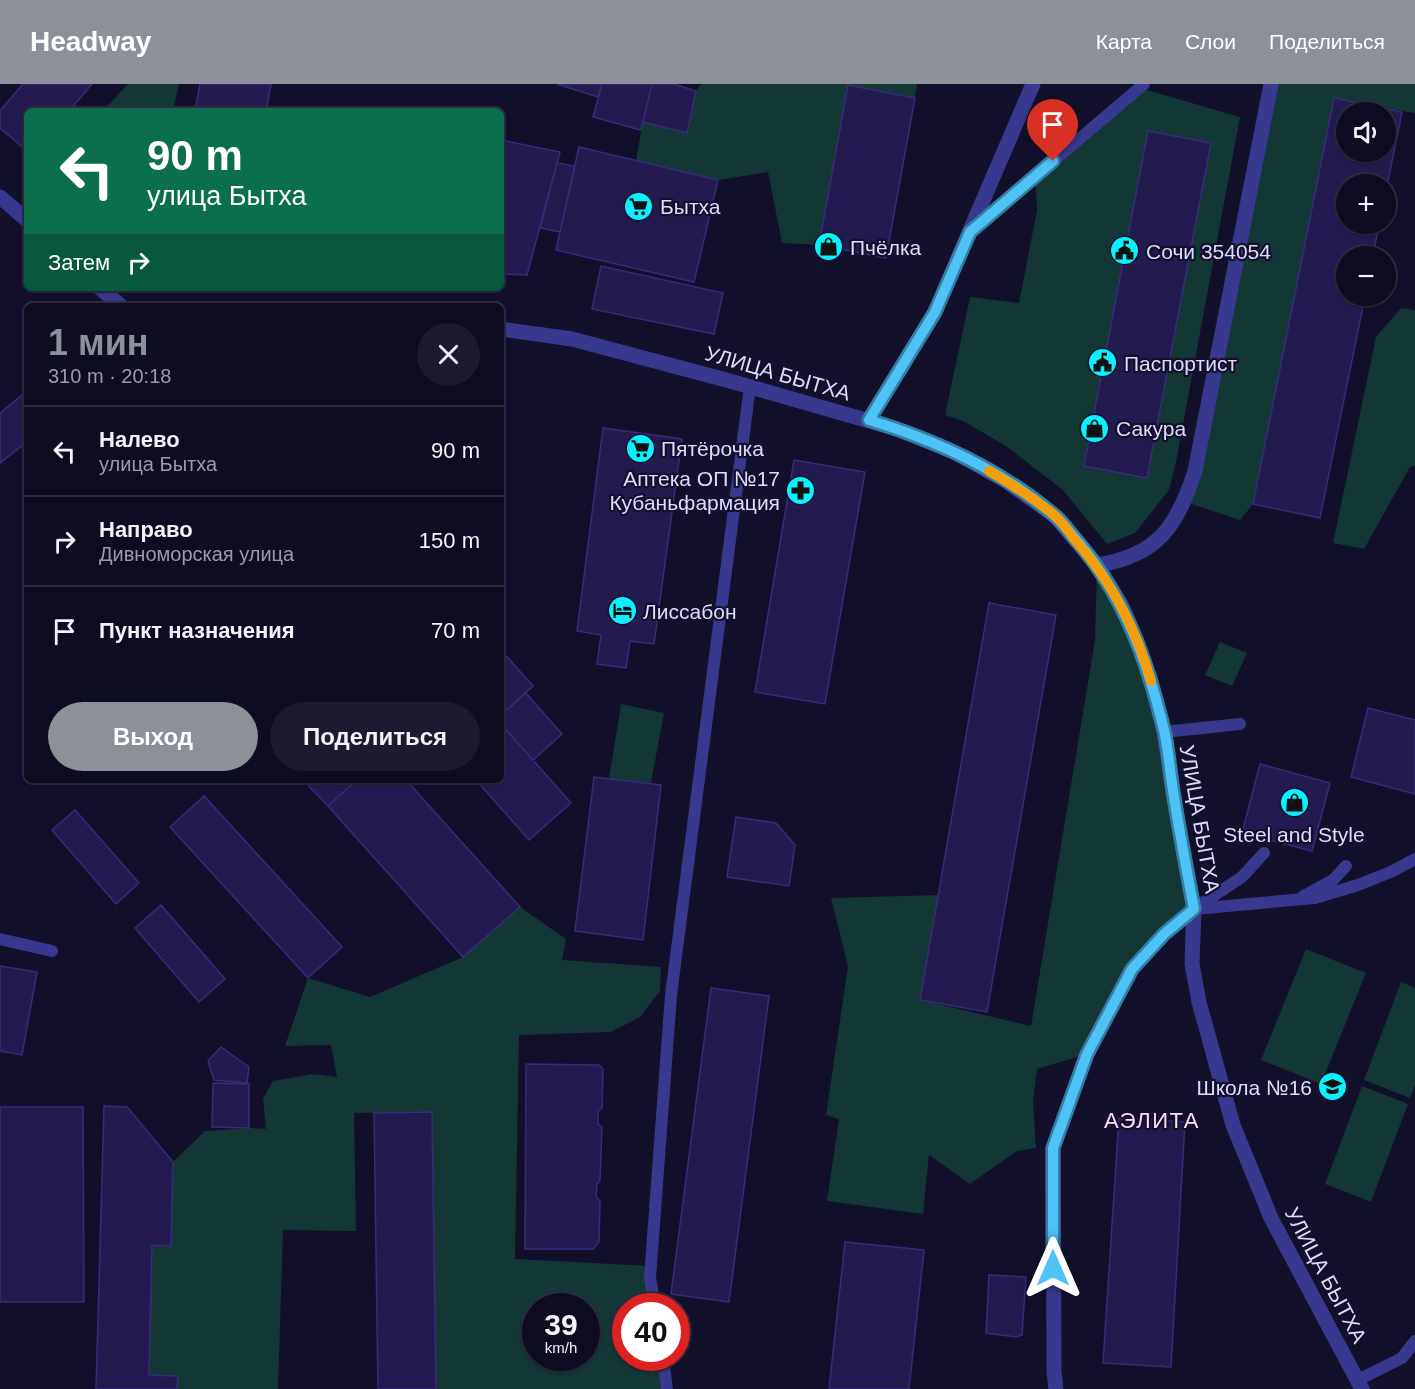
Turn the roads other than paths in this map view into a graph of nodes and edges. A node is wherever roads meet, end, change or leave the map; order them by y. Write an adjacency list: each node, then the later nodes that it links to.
1 (1033, 84): 6 (street)
2 (1144, 84): 6 (lane)
3 (1271, 84): 12 (street)
4 (0, 197): 5 (street)
5 (24, 217)
6 (970, 232): 11 (street)
7 (104, 291): 8 (street)
8 (118, 303)
9 (504, 329): 10 (street, УЛИЦА БЫТХА)
10 (750, 386): 11 (street, УЛИЦА БЫТХА); 22 (lane)
11 (869, 420): 12 (street, УЛИЦА БЫТХА)
12 (1097, 565): 14 (street, УЛИЦА БЫТХА)
13 (1240, 723): 14 (lane)
14 (1164, 732): 19 (street, УЛИЦА БЫТХА)
15 (1264, 853): 19 (lane)
16 (1415, 859): 18 (lane)
17 (1346, 866): 18 (lane)
18 (1295, 900): 19 (lane)
19 (1194, 909): 25 (street, УЛИЦА БЫТХА); 27 (street)
20 (0, 939): 21 (lane)
21 (52, 951)
22 (653, 1293)
23 (1415, 1341): 25 (lane)
24 (665, 1371): 26 (lane)
25 (1360, 1384)
26 (667, 1389)
27 (1056, 1389)

